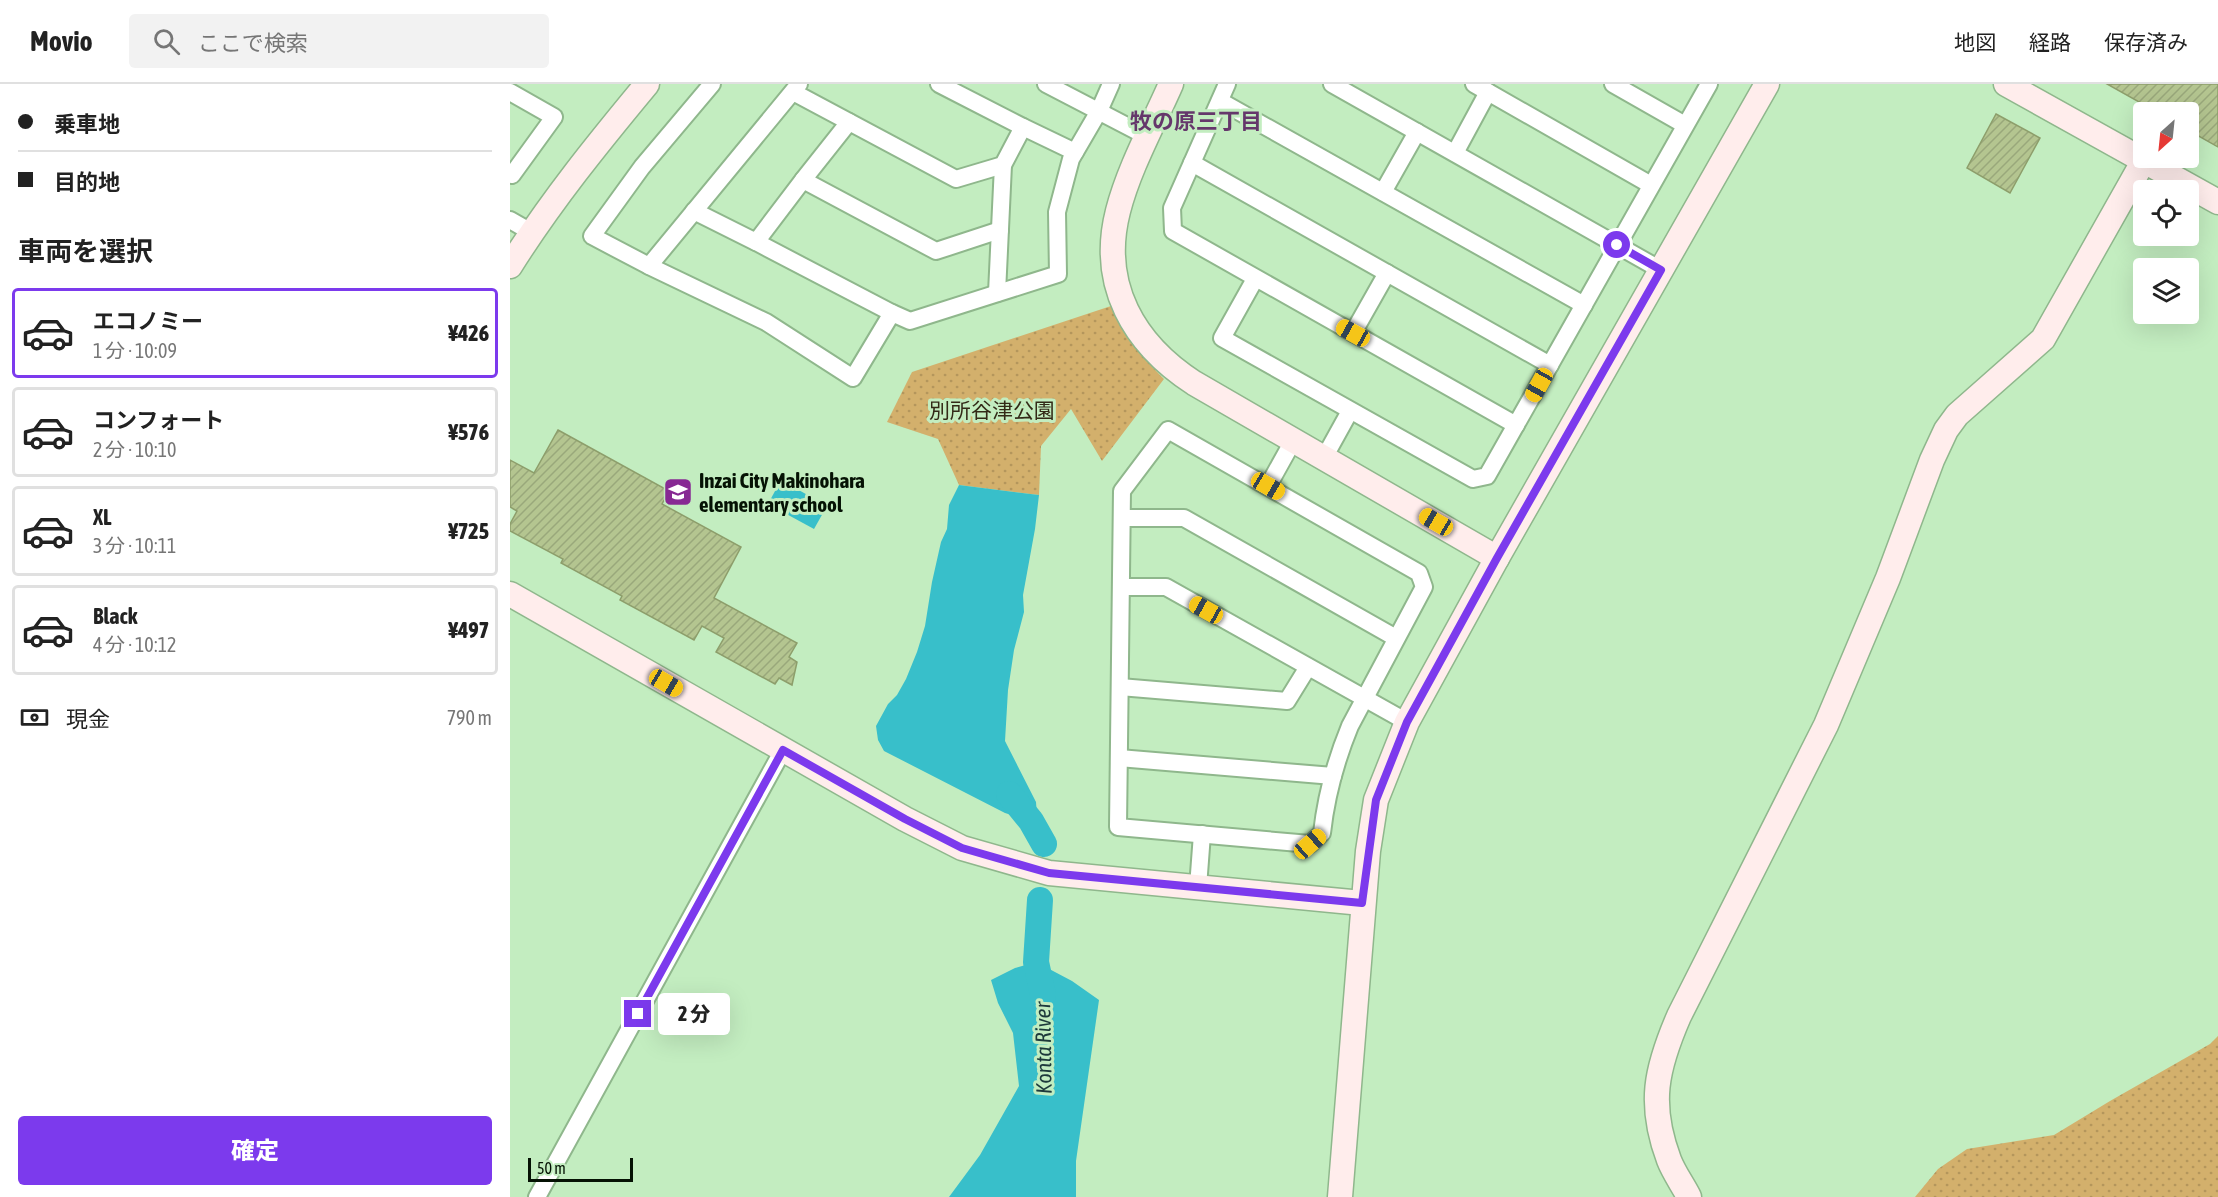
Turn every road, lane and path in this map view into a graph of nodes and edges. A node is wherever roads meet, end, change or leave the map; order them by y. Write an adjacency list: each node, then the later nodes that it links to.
1 (647, 84): 38 (street)
2 (712, 84): 42 (street)
3 (939, 84): 20 (street)
4 (1046, 84): 17 (street)
5 (1111, 84): 17 (street)
6 (1172, 84): 22 (street)
7 (1227, 84): 16 (street)
8 (1332, 84): 21 (street)
9 (1613, 84): 19 (street)
10 (1709, 84): 19 (street)
11 (1767, 84): 43 (street)
12 (2006, 84): 25 (street)
13 (796, 88): 18 (street); 35 (street)
14 (1481, 88): 24 (street); 32 (street)
15 (510, 92): 30 (street)
16 (1220, 100): 26 (street); 33 (street)
17 (1099, 111): 22 (street); 23 (street)
18 (849, 122): 27 (street); 31 (street)
19 (1685, 125): 32 (street)
20 (1023, 127): 23 (street); 27 (street)
21 (1417, 132): 24 (street); 33 (street)
22 (1148, 137): 53 (street)
23 (1075, 152): 46 (street)
24 (1455, 153): 40 (street)
25 (2133, 156)
26 (1192, 163): 44 (street); 45 (street)
27 (1003, 165): 37 (street)
28 (2140, 168): 73 (street)
29 (2154, 168): 34 (street)
30 (510, 174)
31 (802, 180): 37 (street); 39 (street)
32 (1651, 185): 40 (street)
33 (1383, 192): 47 (street)
34 (2218, 202)
35 (694, 211): 39 (street); 42 (street)
36 (510, 220): 38 (street)
37 (1000, 230): 46 (street)
38 (531, 232): 41 (street)
39 (756, 242): 48 (street)
40 (1617, 245): 43 (street); 47 (street)
41 (510, 266)
42 (649, 266): 48 (street)
43 (1661, 270): 57 (street)
44 (1387, 273): 49 (street); 50 (street)
45 (1256, 279): 49 (street); 51 (street)
46 (997, 293): 48 (street)
47 (1584, 305): 50 (street)
48 (892, 313)
49 (1353, 333): 52 (street)
50 (1550, 365): 52 (street)
51 (1350, 411): 52 (street); 54 (street)
52 (1516, 425)
53 (1293, 441): 54 (street); 55 (street)
54 (1324, 458): 57 (street)
55 (1268, 486): 56 (street); 60 (street)
56 (1123, 518): 58 (street); 60 (street)
57 (1497, 558): 64 (street)
58 (1122, 587): 61 (street); 62 (street)
59 (510, 594): 65 (street)
60 (1396, 638): 63 (street)
61 (1308, 667): 62 (street); 63 (street)
62 (1120, 687): 66 (street)
63 (1363, 698): 64 (street); 67 (street)
64 (1407, 722): 70 (street)
65 (783, 750): 69 (street); 71 (street)
66 (1119, 758): 67 (street); 68 (street)
67 (1334, 776): 68 (street)
68 (1202, 834): 69 (street)
69 (1198, 887): 70 (street)
70 (1362, 903): 72 (street)
71 (537, 1197)
72 (1340, 1197)
73 (1689, 1197)

